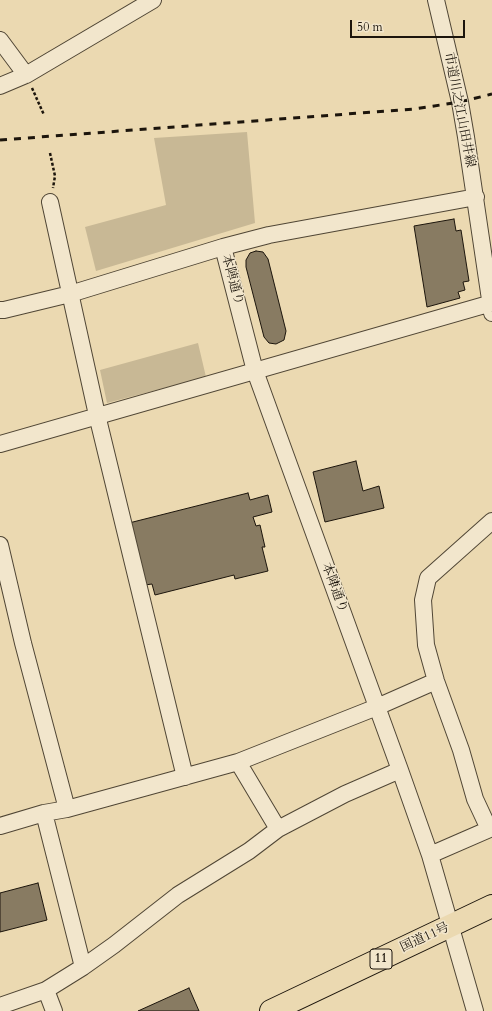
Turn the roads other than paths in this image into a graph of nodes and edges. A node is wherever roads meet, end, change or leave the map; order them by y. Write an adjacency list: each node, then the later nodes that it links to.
1 (153, 0): 3 (street)
2 (436, 0): 7 (street, 市道川之江山田井線)
3 (134, 4): 5 (street)
4 (0, 40): 5 (street)
5 (26, 74): 6 (street)
6 (0, 86)
7 (476, 197): 9 (street); 11 (street, 市道川之江山田井線)
8 (50, 202): 10 (street)
9 (223, 247): 10 (street); 13 (street, 本陣通り)
10 (70, 294): 12 (street); 14 (street)
11 (491, 306): 13 (street)
12 (0, 310)
13 (255, 371): 14 (street); 19 (street, 本陣通り)
14 (97, 415): 15 (street); 22 (street)
15 (0, 444)
16 (492, 521): 18 (street)
17 (0, 545): 23 (street)
18 (436, 681): 19 (street); 27 (street)
19 (377, 707): 20 (street); 21 (street, 本陣通り)
20 (238, 762): 22 (street); 26 (street)
21 (400, 770): 26 (street); 28 (street, 本陣通り)
22 (185, 777): 23 (street)
23 (67, 809): 24 (street)
24 (44, 813): 25 (street); 31 (street)
25 (0, 826)
26 (278, 829): 31 (street)
27 (491, 829): 28 (street)
28 (430, 855): 30 (street, 本陣通り)
29 (492, 906): 30 (highway, 国道11号 / 11)
30 (450, 926): 35 (highway, 国道11号 / 11); 36 (street, 本陣通り)
31 (83, 967): 32 (street)
32 (46, 990): 33 (street); 34 (street)
33 (0, 1006)
34 (54, 1011)
35 (271, 1011)
36 (475, 1011)

